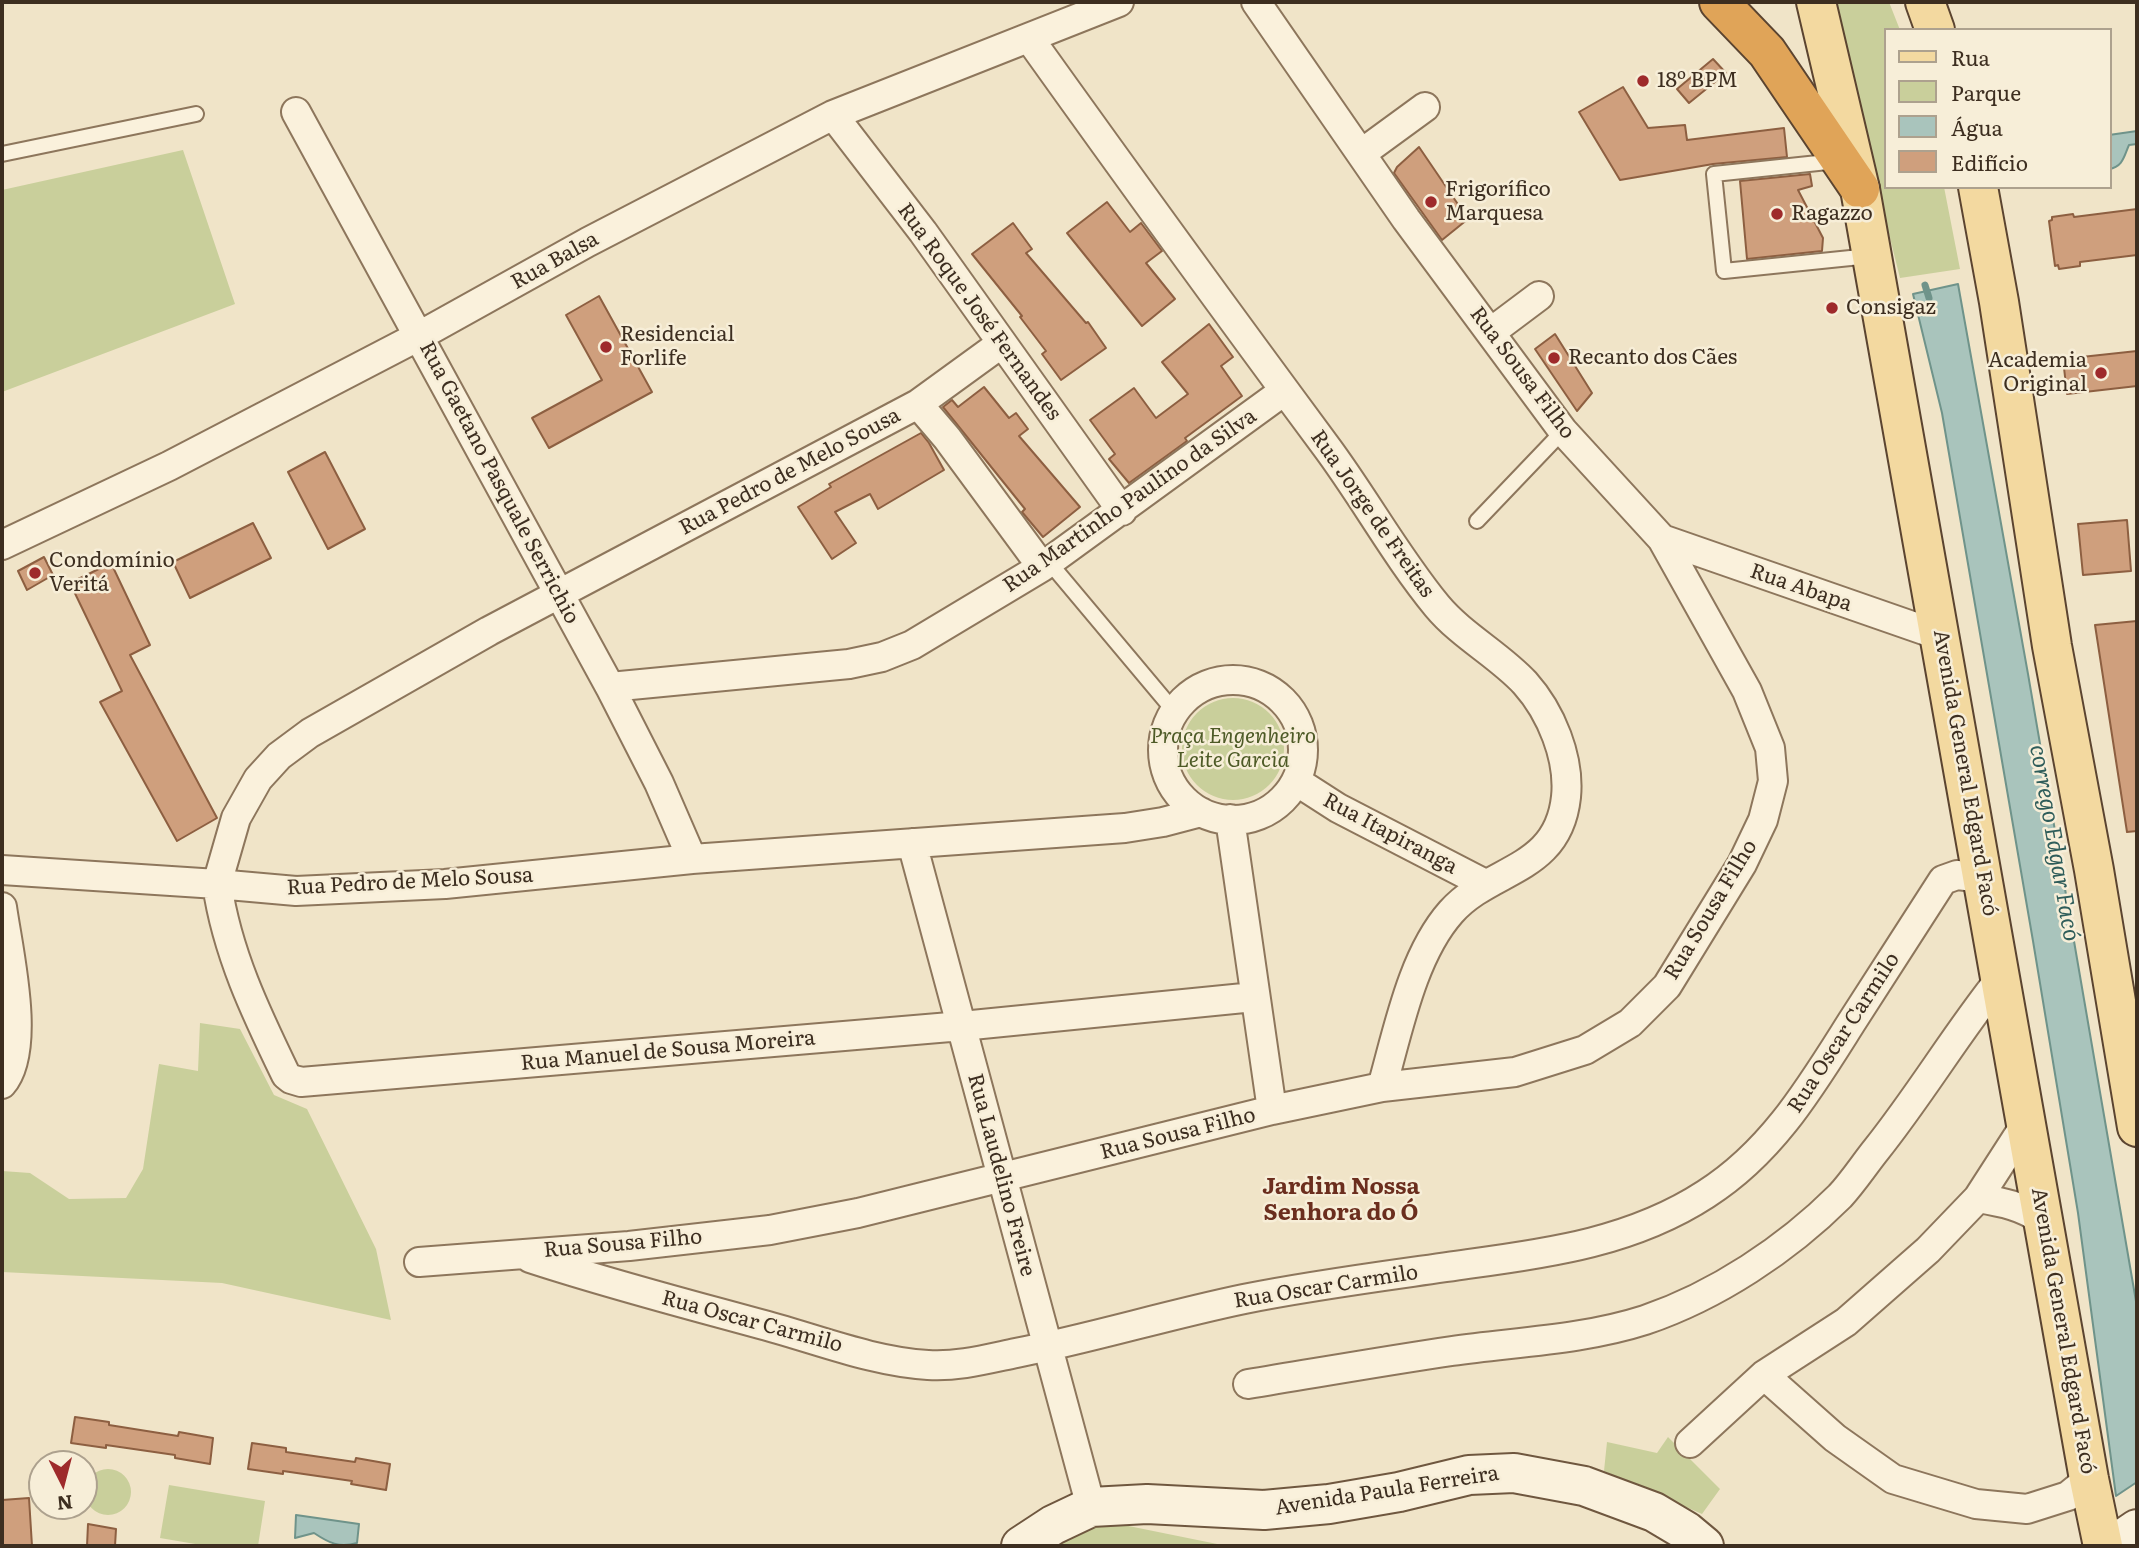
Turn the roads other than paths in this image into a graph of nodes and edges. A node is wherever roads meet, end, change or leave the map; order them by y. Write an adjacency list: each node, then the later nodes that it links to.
1 (1119, 2): 5 (street, Rua Balsa)
2 (1256, 2): 10 (street, Rua Sousa Filho)
3 (1719, 2): 12 (highway)
4 (1816, 2): 12 (main road, Avenida General Edgard Facó)
5 (1029, 38): 9 (street, Rua Balsa); 19 (street, Rua Jorge de Freitas)
6 (1425, 107): 10 (street)
7 (296, 112): 17 (street, Rua Gaetano Pasquale Serrichio)
8 (196, 114): 11 (lane)
9 (833, 115): 17 (street, Rua Balsa); 18 (street, Rua Roque José Fernandes)
10 (1362, 153): 16 (street, Rua Sousa Filho)
11 (2, 154)
12 (1851, 174): 14 (main road, Avenida General Edgard Facó); 14 (lane)
13 (1978, 189): 48 (main road)
14 (1872, 255): 28 (main road, Avenida General Edgard Facó)
15 (1539, 296): 16 (street)
16 (1491, 332): 21 (street, Rua Sousa Filho)
17 (419, 337): 25 (street, Rua Balsa); 27 (street, Rua Gaetano Pasquale Serrichio)
18 (1002, 343): 20 (street, Rua Pedro de Melo Sousa); 22 (street, Rua Roque José Fernandes)
19 (1284, 391): 22 (street, Rua Martinho Paulino da Silva); 39 (street, Rua Jorge de Freitas)
20 (918, 404): 26 (street); 27 (street, Rua Pedro de Melo Sousa)
21 (1563, 431): 23 (lane); 24 (street, Rua Sousa Filho)
22 (1122, 511): 26 (street, Rua Martinho Paulino da Silva)
23 (1477, 521)
24 (1662, 539): 28 (street, Rua Abapa); 45 (street, Rua Sousa Filho)
25 (2, 545)
26 (1045, 564): 29 (street, Rua Martinho Paulino da Silva); 30 (lane)
27 (558, 594): 29 (street, Rua Gaetano Pasquale Serrichio); 38 (street, Rua Pedro de Melo Sousa)
28 (1941, 636): 37 (main road, Avenida General Edgard Facó)
29 (610, 687): 35 (street, Rua Gaetano Pasquale Serrichio)
30 (1174, 711): 31 (street); 32 (street)
31 (1296, 781): 33 (street); 39 (street, Rua Itapiranga)
32 (1201, 812): 33 (street); 34 (street, Rua Pedro de Melo Sousa)
33 (1230, 819): 42 (street)
34 (912, 843): 35 (street, Rua Pedro de Melo Sousa); 43 (street, Rua Laudelino Freire)
35 (691, 859): 38 (street, Rua Pedro de Melo Sousa)
36 (2, 870): 38 (street)
37 (1984, 878): 41 (main road, Avenida General Edgard Facó); 54 (street, Rua Oscar Carmilo)
38 (217, 884): 43 (street, Rua Manuel de Sousa Moreira)
39 (1485, 884): 45 (street, Rua Jorge de Freitas)
40 (2, 907): 44 (street)
41 (2000, 979): 47 (main road, Avenida General Edgard Facó); 56 (street)
42 (1254, 997): 43 (street, Rua Manuel de Sousa Moreira); 46 (street)
43 (961, 1027): 49 (street, Rua Laudelino Freire)
44 (2, 1084)
45 (1382, 1087): 46 (street, Rua Sousa Filho)
46 (1272, 1110): 49 (street, Rua Sousa Filho)
47 (2027, 1122): 50 (street); 51 (main road, Avenida General Edgard Facó)
48 (2137, 1127)
49 (1002, 1177): 52 (street, Rua Sousa Filho); 54 (street, Rua Laudelino Freire)
50 (1978, 1198): 51 (street); 55 (street)
51 (2043, 1222): 58 (main road, Avenida General Edgard Facó)
52 (517, 1254): 53 (street, Rua Sousa Filho); 54 (street, Rua Oscar Carmilo)
53 (419, 1262)
54 (1047, 1347): 59 (street, Rua Laudelino Freire)
55 (1764, 1375): 57 (street); 58 (street)
56 (1248, 1384)
57 (1690, 1443)
58 (2089, 1479): 63 (main road, Avenida General Edgard Facó)
59 (1091, 1507): 61 (main road, Avenida Paula Ferreira); 62 (main road, Avenida Paula Ferreira)
60 (2137, 1529): 64 (main road)
61 (1021, 1546)
62 (1704, 1546)
63 (2103, 1546)
64 (2112, 1546)

